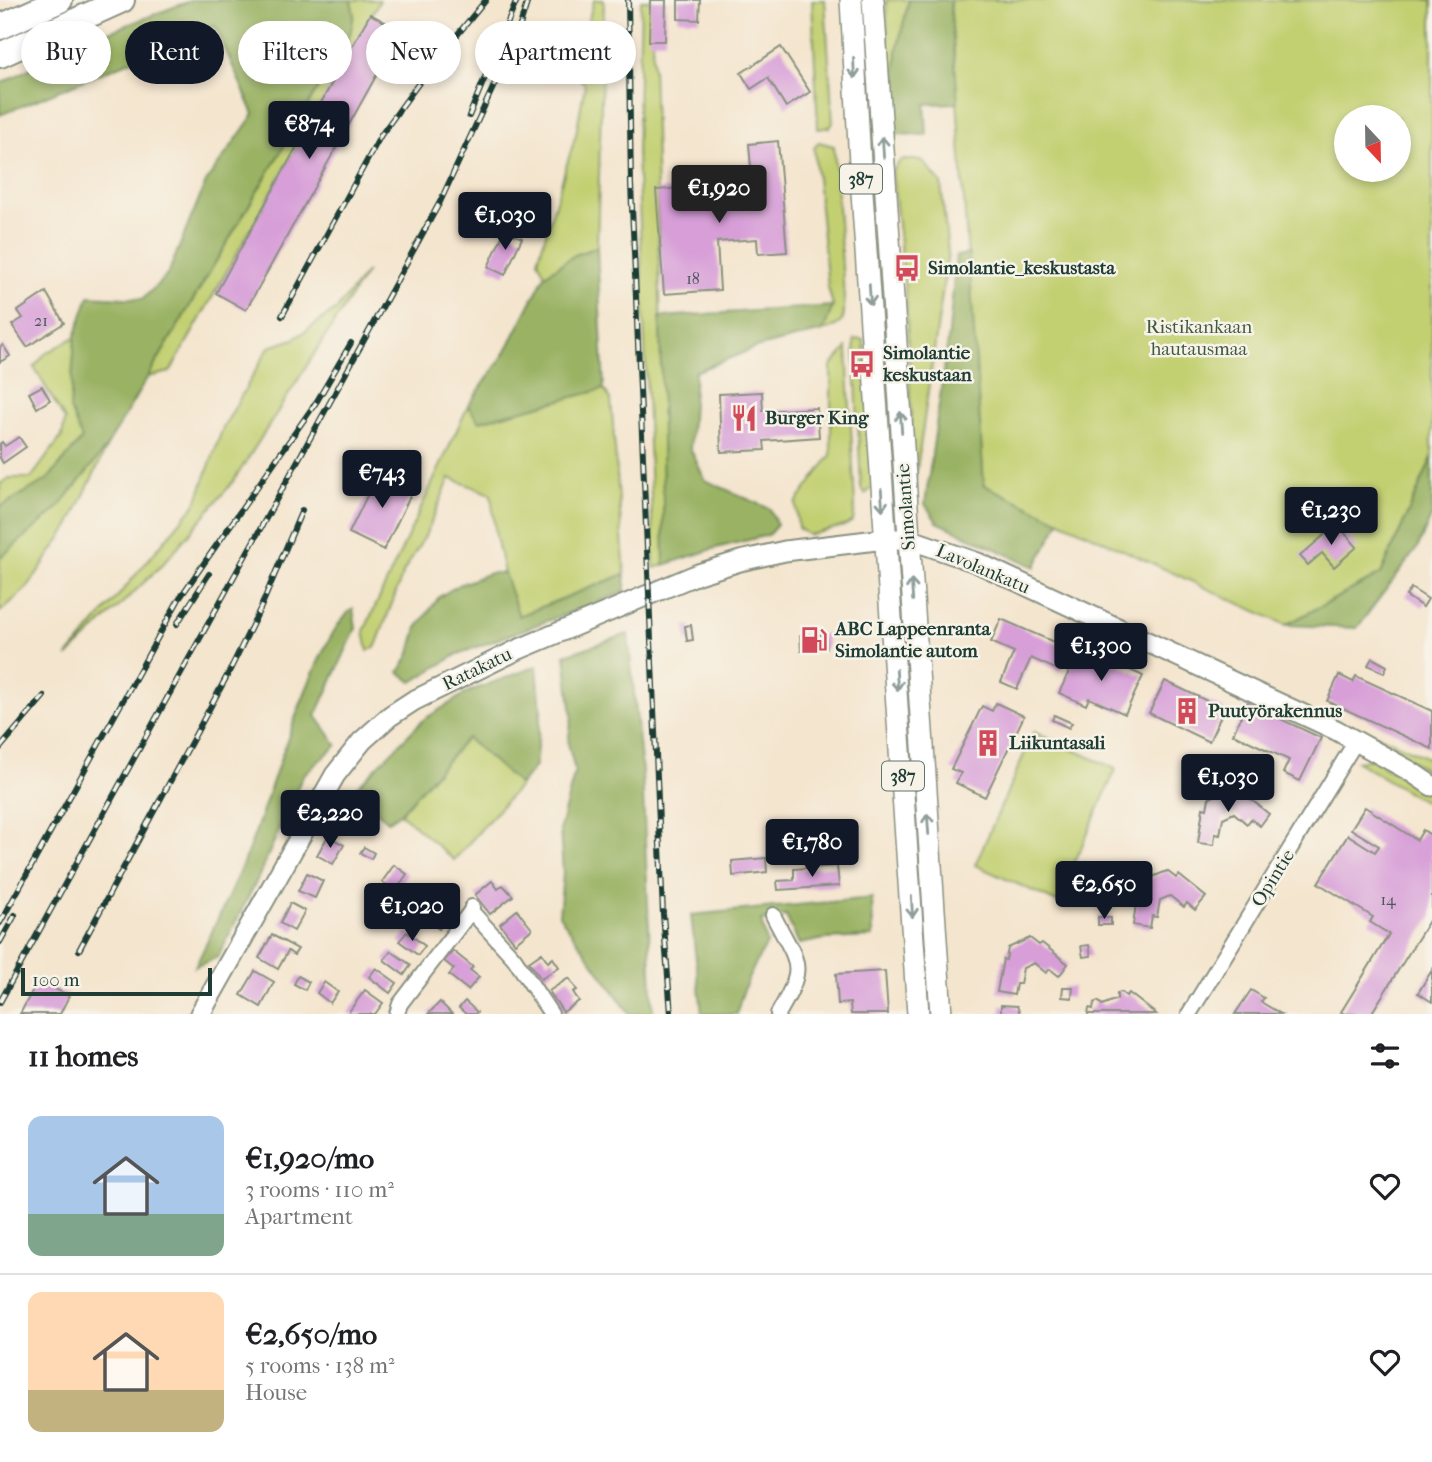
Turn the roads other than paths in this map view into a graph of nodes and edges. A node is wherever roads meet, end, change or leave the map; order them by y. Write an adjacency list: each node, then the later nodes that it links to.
1 (60, 0): 5 (highway)
2 (122, 0): 6 (highway)
3 (851, 0): 7 (main road, Simolantie / 387, one-way to 7)
4 (873, 0): 8 (main road, Simolantie, one-way to 4)
5 (0, 27)
6 (0, 55)
7 (885, 539): 8 (main road, Ratakatu); 12 (main road, Ratakatu); 16 (main road, Simolantie / 387, one-way to 16)
8 (909, 539): 9 (main road, Lavolankatu); 17 (main road, Simolantie, one-way to 8)
9 (1356, 741): 10 (main road, Lavolankatu); 18 (street, Opintie)
10 (1432, 786)
11 (773, 915): 15 (street)
12 (200, 1014)
13 (397, 1014): 14 (street)
14 (551, 1014)
15 (778, 1014)
16 (918, 1014)
17 (941, 1014)
18 (1189, 1014)

